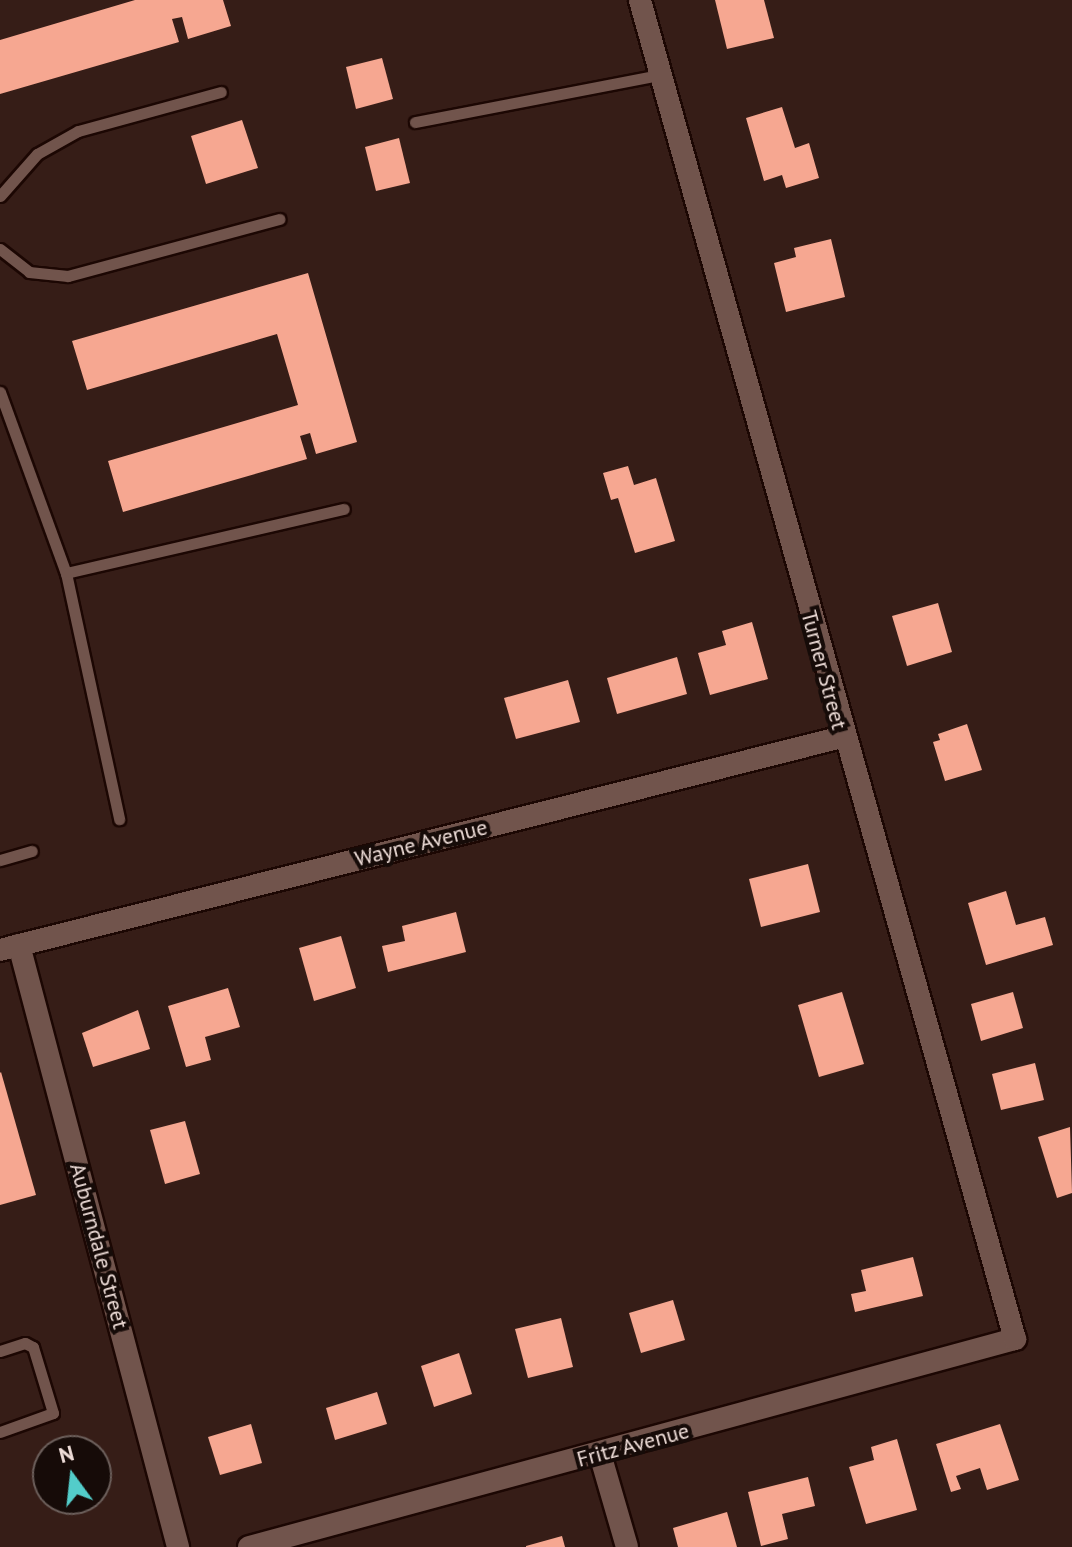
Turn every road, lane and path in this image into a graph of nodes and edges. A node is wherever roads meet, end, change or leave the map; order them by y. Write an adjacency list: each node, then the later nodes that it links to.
1 (640, 0): 2 (street, Turner Street)
2 (660, 75): 4 (lane); 11 (street, Turner Street)
3 (221, 92): 5 (lane)
4 (415, 122)
5 (0, 196)
6 (279, 219): 7 (lane)
7 (0, 249)
8 (0, 392): 10 (lane)
9 (344, 509): 10 (lane)
10 (66, 573): 12 (lane)
11 (842, 737): 15 (street, Wayne Avenue); 16 (street, Turner Street)
12 (119, 819)
13 (32, 851): 14 (lane)
14 (0, 860)
15 (10, 947): 20 (street, Auburndale Street)
16 (1015, 1339): 19 (street, Fritz Avenue)
17 (0, 1351): 18 (lane)
18 (0, 1432)
19 (600, 1454): 21 (street, Fritz Avenue); 22 (street)
20 (178, 1547)
21 (249, 1547)
22 (627, 1547)

